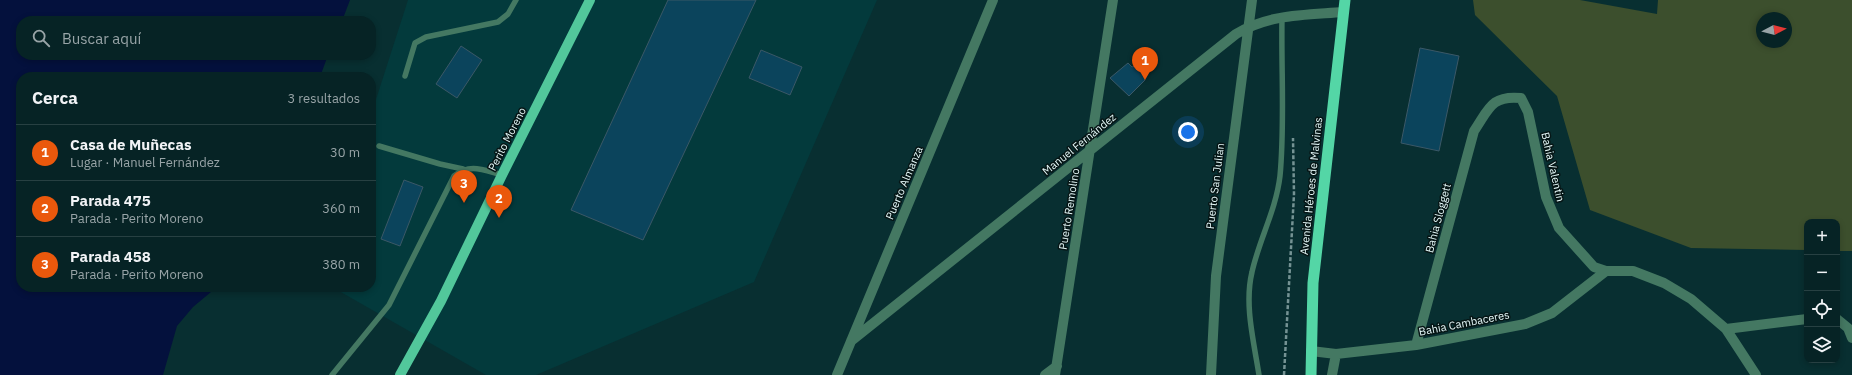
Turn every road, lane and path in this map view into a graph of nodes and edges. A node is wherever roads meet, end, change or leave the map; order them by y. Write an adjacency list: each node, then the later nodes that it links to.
1 (516, 0): 10 (lane)
2 (590, 0): 16 (main road, Perito Moreno)
3 (993, 0): 22 (street, Puerto Almanza)
4 (1113, 0): 14 (street, Puerto Remolino)
5 (1252, 0): 9 (street, Puerto San Julian)
6 (1345, 0): 7 (highway, Avenida Héroes de Malvinas)
7 (1343, 12): 8 (street, Manuel Fernández); 24 (highway, Avenida Héroes de Malvinas)
8 (1282, 18): 9 (street, Manuel Fernández); 32 (lane)
9 (1248, 27): 14 (street, Manuel Fernández); 31 (street, Puerto San Julian)
10 (405, 76)
11 (1494, 102): 17 (street, Bahia Valentin); 23 (street, Bahia Sloggett)
12 (1292, 132): 33 (path)
13 (379, 146): 15 (lane)
14 (1090, 150): 22 (street, Manuel Fernández); 26 (street, Puerto Remolino)
15 (463, 169): 16 (lane); 27 (lane)
16 (502, 175): 28 (main road, Perito Moreno)
17 (1606, 271): 20 (street, Bahia Valentin); 23 (street, Bahia Cambaceres)
18 (1804, 319): 20 (street)
19 (1840, 321): 21 (street)
20 (1726, 329): 36 (street, Bahia Valentin)
21 (1852, 338)
22 (851, 341): 29 (street, Puerto Almanza)
23 (1416, 345): 25 (street, Bahia Cambaceres)
24 (1311, 351): 25 (street, Bahia Cambaceres); 34 (highway, Avenida Héroes de Malvinas)
25 (1336, 354): 35 (street)
26 (1056, 370): 30 (street)
27 (332, 375)
28 (400, 375)
29 (837, 375)
30 (1045, 375)
31 (1211, 375)
32 (1259, 375)
33 (1284, 375)
34 (1311, 375)
35 (1332, 375)
36 (1756, 375)

